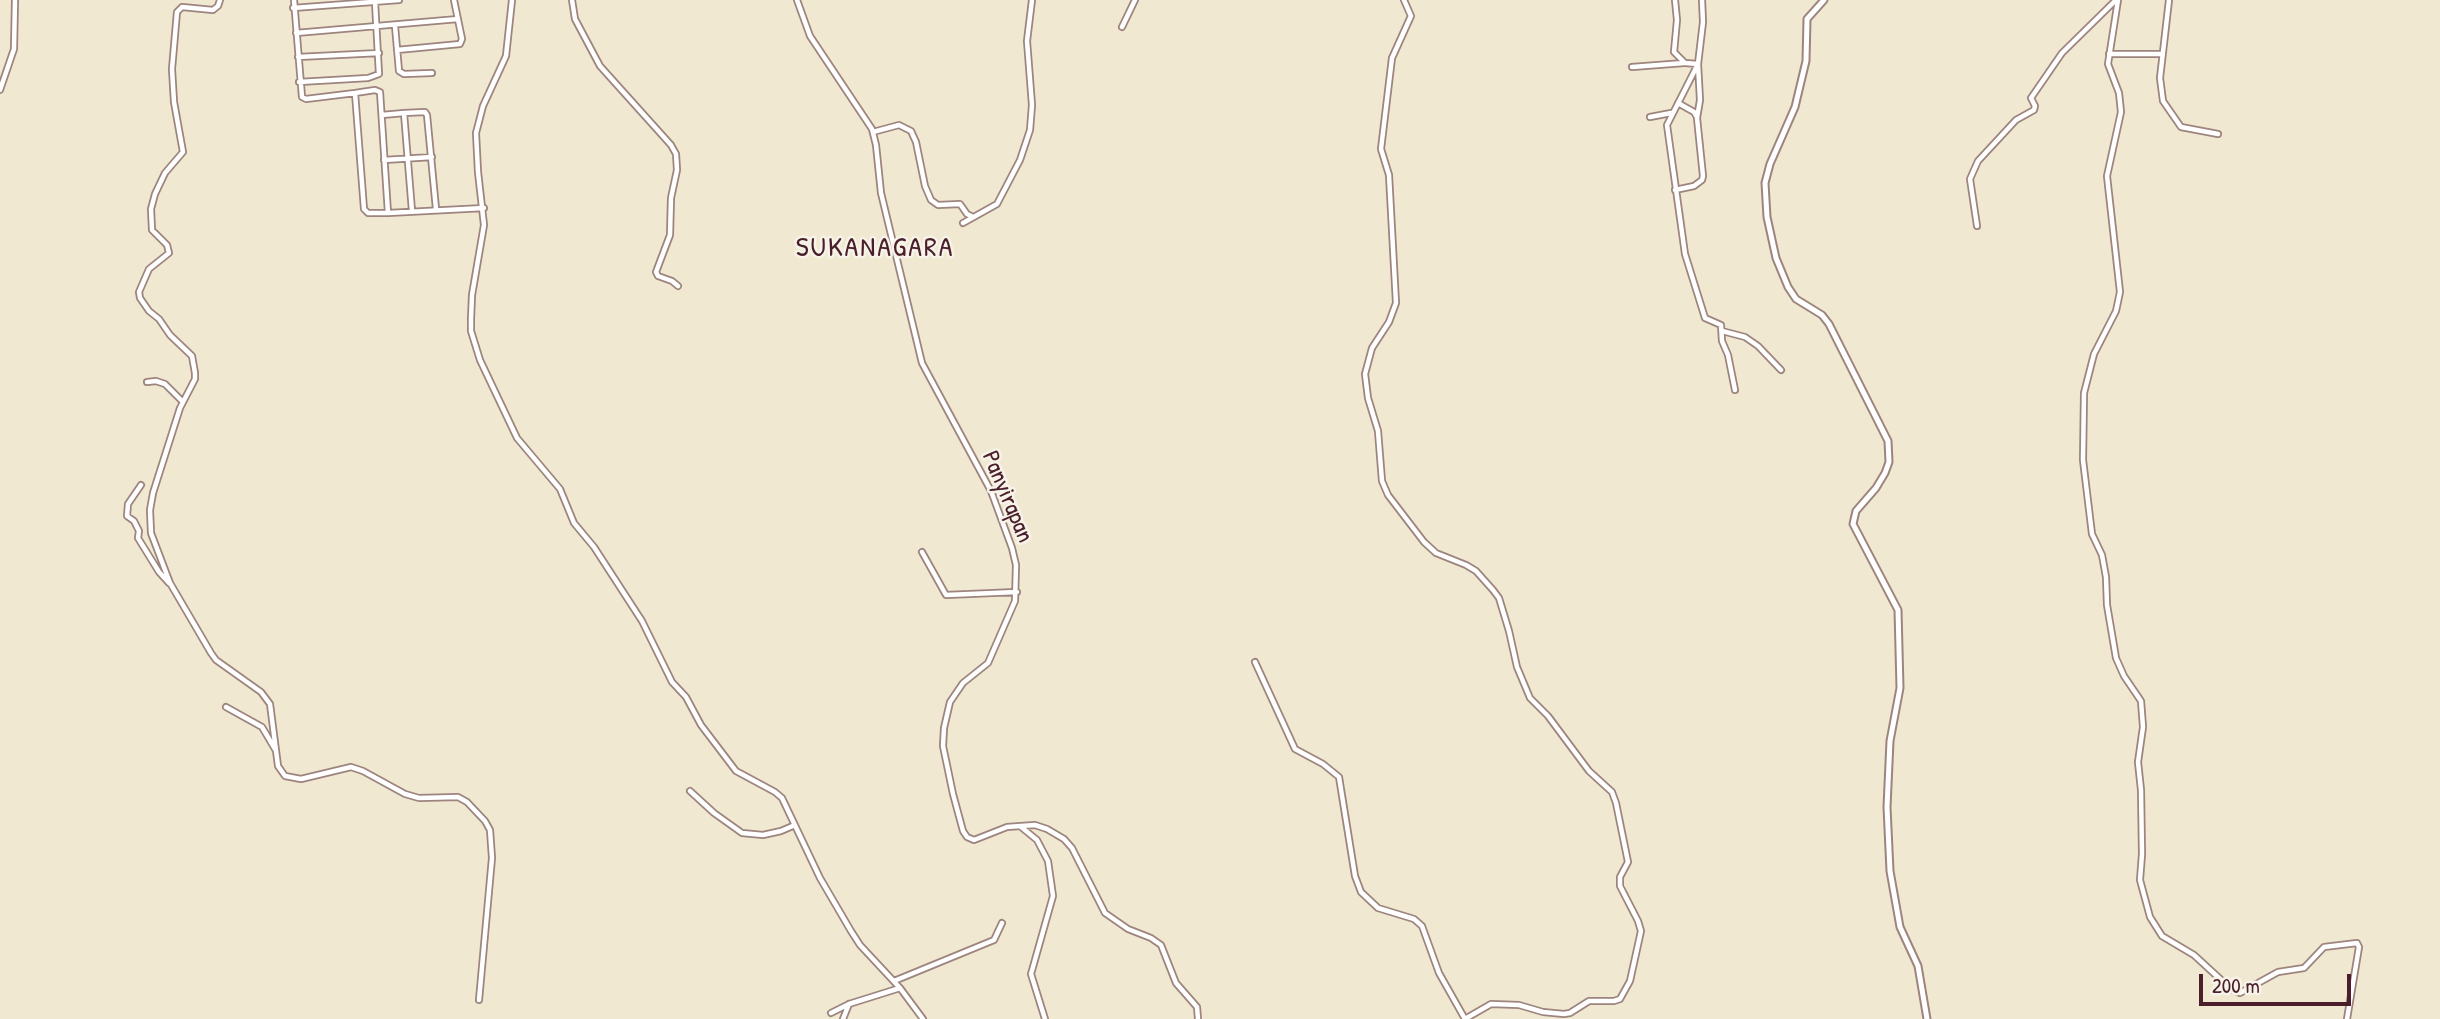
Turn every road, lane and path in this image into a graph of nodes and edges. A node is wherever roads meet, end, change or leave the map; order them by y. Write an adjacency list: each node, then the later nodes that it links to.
1 (15, 0): 34 (street)
2 (220, 0): 60 (street)
3 (293, 0): 18 (street)
4 (399, 0): 17 (street)
5 (454, 0): 19 (street)
6 (512, 0): 48 (street)
7 (797, 0): 42 (street, Panyirapan)
8 (1032, 0): 52 (street)
9 (1135, 0): 22 (street)
10 (1405, 0): 81 (street)
11 (1675, 0): 29 (street)
12 (1702, 0): 30 (street)
13 (1824, 0): 82 (street)
14 (2117, 0): 26 (street); 54 (street)
15 (2169, 0): 27 (street)
16 (572, 1): 55 (street)
17 (375, 2): 18 (street); 21 (street)
18 (293, 8): 23 (street)
19 (458, 19): 20 (street); 24 (street)
20 (395, 26): 21 (street); 24 (street)
21 (377, 27): 23 (street); 25 (street)
22 (1122, 27)
23 (296, 33): 28 (street)
24 (397, 50): 32 (street)
25 (379, 53): 28 (street); 33 (street)
26 (2109, 54): 27 (street); 83 (street)
27 (2162, 54): 43 (street)
28 (298, 57): 33 (street)
29 (1685, 63): 30 (street); 31 (street)
30 (1698, 64): 36 (street); 41 (street)
31 (1632, 67)
32 (432, 73)
33 (299, 82): 35 (street)
34 (0, 90)
35 (355, 93): 39 (street); 51 (street)
36 (1678, 103): 37 (street); 41 (street)
37 (1672, 112): 40 (street); 47 (street)
38 (404, 113): 39 (street); 44 (street); 45 (street)
39 (382, 115): 46 (street)
40 (1650, 117)
41 (1697, 118): 47 (street)
42 (873, 132): 52 (street); 64 (street, Panyirapan)
43 (2218, 134)
44 (432, 157): 45 (street); 49 (street)
45 (408, 158): 46 (street); 50 (street)
46 (384, 160): 51 (street)
47 (1675, 190): 56 (street)
48 (484, 208): 49 (street); 69 (street)
49 (436, 209): 50 (street)
50 (412, 211): 51 (street)
51 (388, 212)
52 (974, 217): 53 (street)
53 (963, 223)
54 (1977, 226)
55 (678, 286)
56 (1722, 331): 57 (street); 59 (street)
57 (1781, 370)
58 (147, 382): 60 (street)
59 (1735, 390)
60 (183, 401): 63 (street)
61 (141, 485): 63 (street)
62 (922, 552): 64 (street)
63 (170, 583): 67 (street)
64 (1017, 592): 70 (street, Panyirapan)
65 (1255, 662): 81 (street)
66 (226, 707): 67 (street)
67 (277, 753): 74 (street)
68 (690, 790): 69 (street)
69 (795, 825): 72 (street)
70 (1020, 826): 79 (street); 80 (street)
71 (1002, 923): 72 (street)
72 (894, 981): 73 (street)
73 (900, 988): 75 (street); 78 (street)
74 (479, 1000)
75 (849, 1004): 76 (street); 77 (street)
76 (831, 1013)
77 (842, 1019)
78 (923, 1019)
79 (1045, 1019)
80 (1198, 1019)
81 (1465, 1019)
82 (1927, 1019)
83 (2347, 1019)

